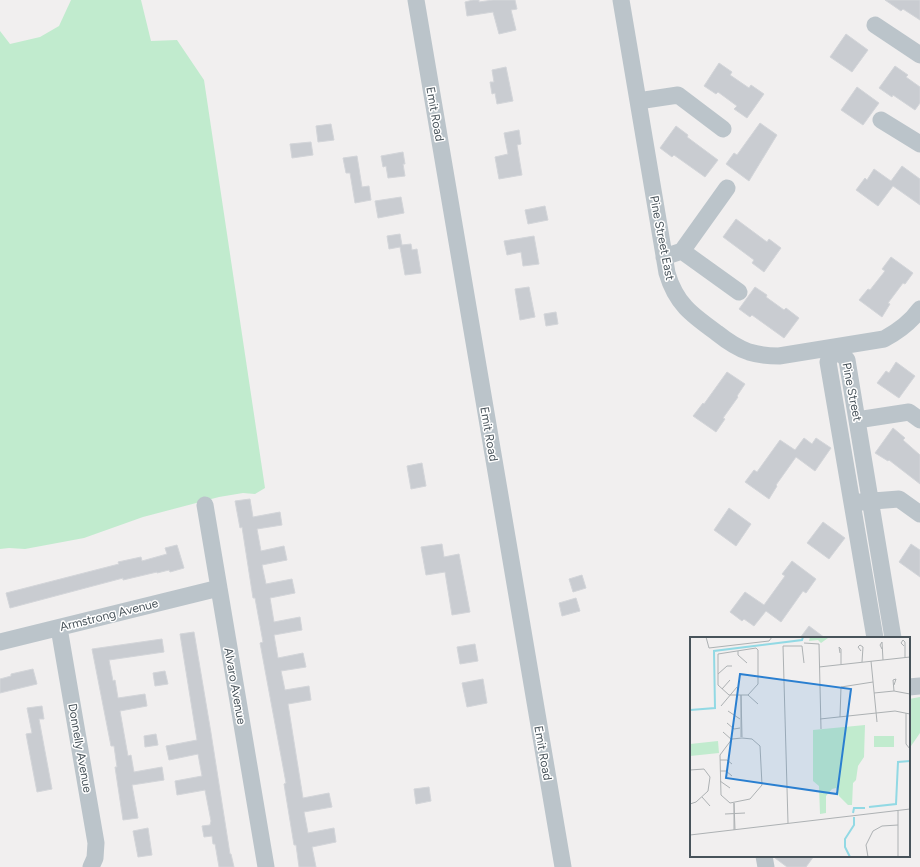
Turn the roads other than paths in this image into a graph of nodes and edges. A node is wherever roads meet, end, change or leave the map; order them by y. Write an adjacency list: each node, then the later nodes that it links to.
1 (416, 0): 35 (street, Emit Road)
2 (621, 0): 5 (street, Pine Street East)
3 (875, 25): 4 (street)
4 (920, 55)
5 (638, 101): 7 (street); 11 (street, Pine Street East)
6 (881, 120): 8 (street)
7 (723, 129)
8 (920, 144)
9 (727, 188): 10 (street)
10 (682, 251): 11 (street); 12 (street)
11 (664, 257): 14 (street, Pine Street East)
12 (739, 292)
13 (918, 315): 14 (street, Pine Street East)
14 (836, 347): 15 (street, Pine Street); 18 (street, Pine Street)
15 (857, 420): 16 (street); 17 (street, Pine Street)
16 (920, 420)
17 (861, 442): 18 (street); 19 (street, Pine Street)
18 (842, 445): 20 (street, Pine Street)
19 (870, 500): 20 (street); 22 (street); 24 (street, Pine Street)
20 (852, 503): 25 (street, Pine Street)
21 (205, 505): 23 (street, Alvaro Avenue)
22 (920, 514)
23 (219, 588): 26 (street, Armstrong Avenue); 34 (street, Alvaro Avenue)
24 (888, 607): 25 (street); 28 (street, Pine Street)
25 (870, 609): 27 (street, Pine Street)
26 (59, 628): 29 (street, Armstrong Avenue); 33 (street, Donnelly Avenue)
27 (875, 637)
28 (893, 637)
29 (0, 642)
30 (920, 686): 31 (street)
31 (910, 687)
32 (764, 857): 36 (street)
33 (97, 865)
34 (266, 867)
35 (563, 867)
36 (766, 867)

